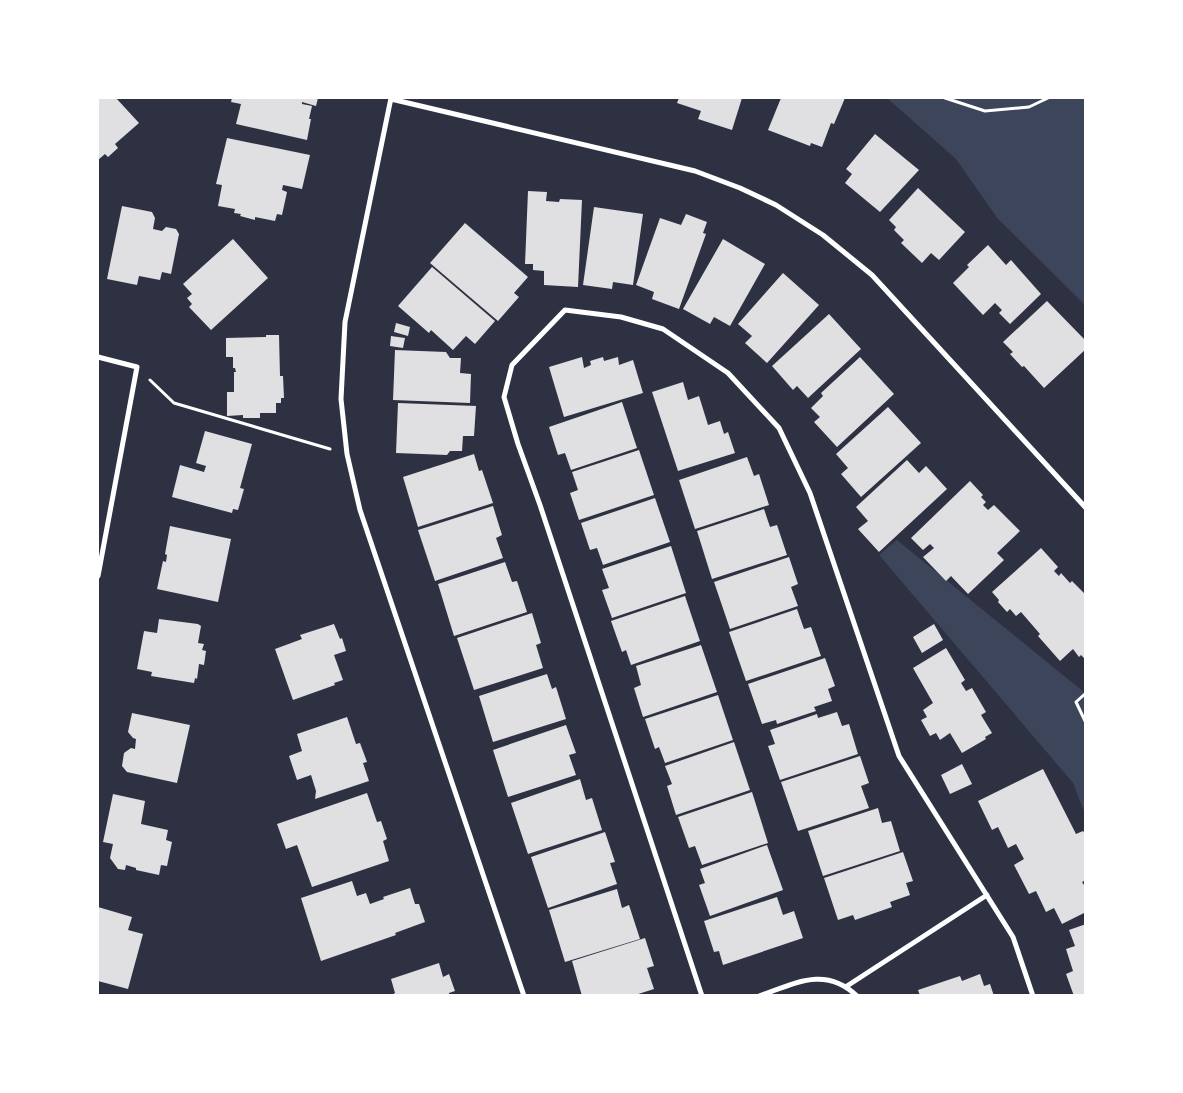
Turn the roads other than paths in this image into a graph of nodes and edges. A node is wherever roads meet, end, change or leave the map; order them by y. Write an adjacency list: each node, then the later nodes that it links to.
1 (391, 98): 3 (street); 7 (street)
2 (98, 357): 4 (street)
3 (1086, 508)
4 (98, 576)
5 (987, 895): 6 (street); 8 (street); 11 (street)
6 (847, 986): 9 (street); 10 (street)
7 (524, 996)
8 (702, 996)
9 (759, 996)
10 (857, 996)
11 (1033, 996)

